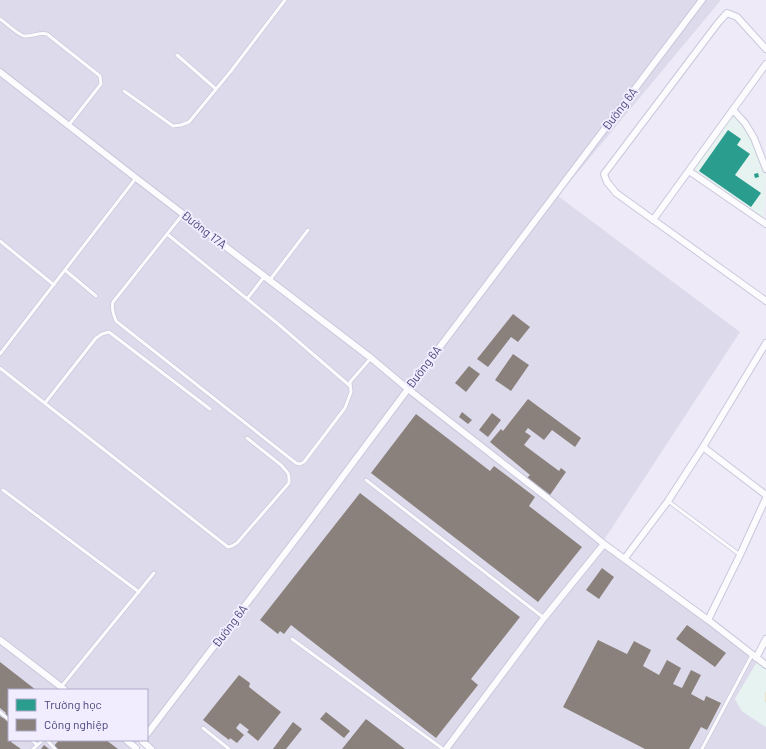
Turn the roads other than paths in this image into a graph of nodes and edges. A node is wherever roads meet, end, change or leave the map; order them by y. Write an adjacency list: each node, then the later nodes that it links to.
1 (285, 0): 8 (lane)
2 (702, 0): 33 (street, Đường 6A)
3 (0, 19): 11 (lane)
4 (766, 49): 16 (street)
5 (177, 55): 8 (lane)
6 (766, 64): 10 (street)
7 (0, 72): 11 (street, Đường 17A)
8 (216, 89): 9 (lane)
9 (124, 92)
10 (733, 110): 12 (street); 13 (street)
11 (68, 126): 14 (street, Đường 17A)
12 (766, 169)
13 (689, 171): 16 (street); 17 (street)
14 (136, 178): 15 (street, Đường 17A); 21 (lane)
15 (183, 214): 19 (lane); 22 (street, Đường 17A)
16 (653, 220): 27 (street)
17 (766, 224)
18 (308, 230): 23 (lane)
19 (167, 234): 26 (lane); 32 (lane)
20 (0, 241): 24 (lane)
21 (65, 270): 24 (lane); 25 (lane)
22 (264, 277): 23 (street, Đường 17A); 26 (lane)
23 (269, 281): 30 (street, Đường 17A)
24 (54, 285): 29 (lane)
25 (96, 296)
26 (247, 299): 32 (lane)
27 (766, 302)
28 (766, 343): 37 (street)
29 (0, 354)
30 (371, 358): 32 (lane); 33 (street, Đường 17A)
31 (0, 368): 34 (lane)
32 (350, 386)
33 (408, 388): 42 (street, Đường 17A); 58 (street, Đường 6A)
34 (45, 403): 35 (lane); 36 (lane)
35 (210, 409)
36 (247, 438)
37 (703, 447): 40 (street); 41 (street)
38 (366, 480): 47 (lane)
39 (3, 490): 46 (lane)
40 (766, 496): 43 (street)
41 (668, 502): 43 (lane); 44 (street)
42 (604, 544): 44 (street, Đường 17A); 47 (street)
43 (740, 555): 48 (street)
44 (625, 558): 48 (street, Đường 17A)
45 (154, 573): 46 (lane)
46 (139, 592): 54 (lane)
47 (544, 618): 70 (street)
48 (708, 620): 52 (street, Đường 17A)
49 (292, 639): 70 (lane)
50 (766, 639): 52 (street)
51 (0, 640): 54 (street)
52 (756, 658): 53 (street); 71 (lane)
53 (766, 665)
54 (63, 689)
55 (0, 712): 56 (lane)
56 (8, 719)
57 (203, 728): 69 (lane)
58 (148, 733)
59 (33, 741): 64 (lane)
60 (42, 741): 64 (lane)
61 (48, 741): 66 (lane)
62 (127, 741): 67 (street)
63 (143, 741): 68 (street)
64 (37, 745): 65 (lane)
65 (33, 749)
66 (55, 749)
67 (136, 749)
68 (151, 749)
69 (229, 749)
70 (444, 749)
71 (702, 749)

